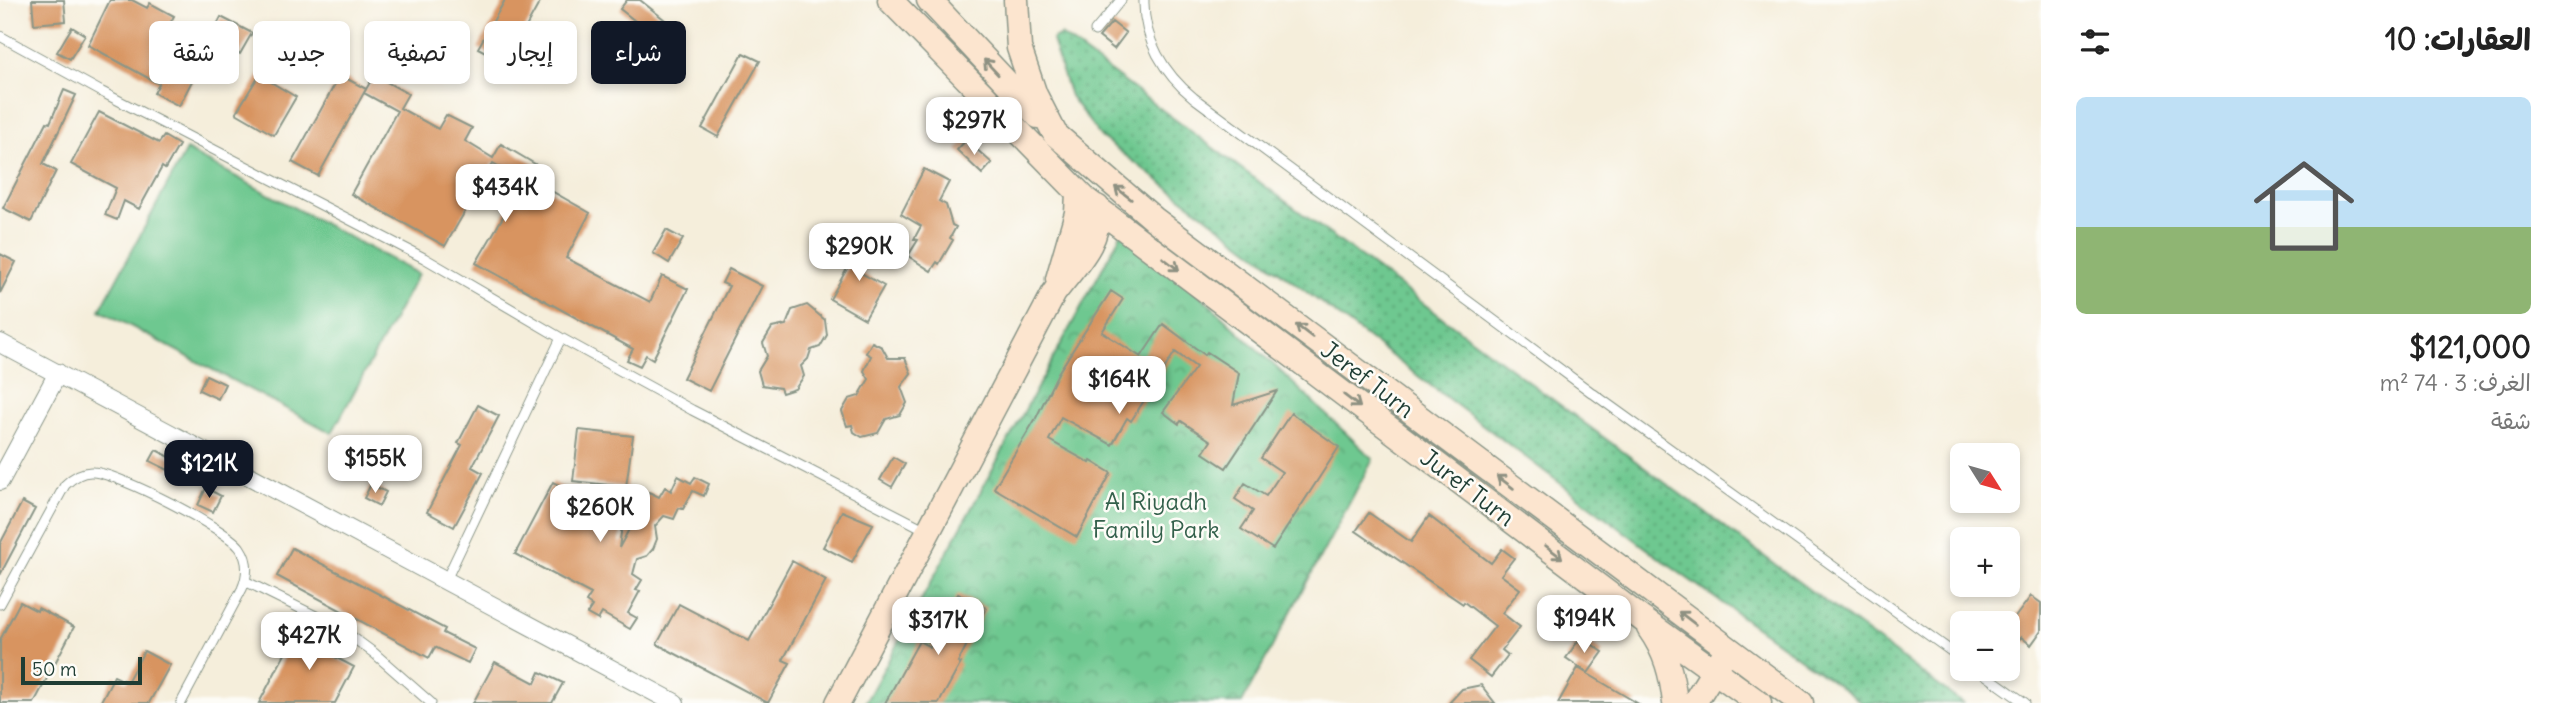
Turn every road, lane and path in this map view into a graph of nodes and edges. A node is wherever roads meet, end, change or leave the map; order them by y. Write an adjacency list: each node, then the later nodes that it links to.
1 (890, 0): 7 (main road, Juref Turn)
2 (918, 0): 7 (main road)
3 (929, 0): 10 (main road, one-way to 3)
4 (1016, 0): 10 (main road, Jeref Turn)
5 (1121, 0): 8 (lane)
6 (1144, 0): 22 (lane)
7 (916, 27): 11 (main road, Juref Turn)
8 (1095, 31)
9 (0, 36): 12 (lane)
10 (1055, 135): 21 (main road, Jeref Turn, one-way to 10)
11 (1087, 200): 16 (main road); 20 (main road, Juref Turn, one-way to 20)
12 (561, 338): 16 (lane); 18 (lane)
13 (0, 344): 14 (street)
14 (58, 373): 15 (street); 18 (street)
15 (0, 481)
16 (929, 532): 29 (main road)
17 (245, 581): 19 (lane); 26 (lane); 27 (lane)
18 (445, 582): 28 (street)
19 (0, 604)
20 (1643, 619): 23 (main road, Juref Turn); 30 (main road)
21 (1728, 648): 23 (main road); 32 (main road, Jeref Turn)
22 (1950, 650)
23 (1713, 671): 25 (main road, Juref Turn); 31 (main road)
24 (1993, 681): 33 (lane)
25 (1751, 702)
26 (181, 703)
27 (430, 703)
28 (675, 703)
29 (838, 703)
30 (1675, 703)
31 (1694, 703)
32 (1801, 703)
33 (2025, 703)

